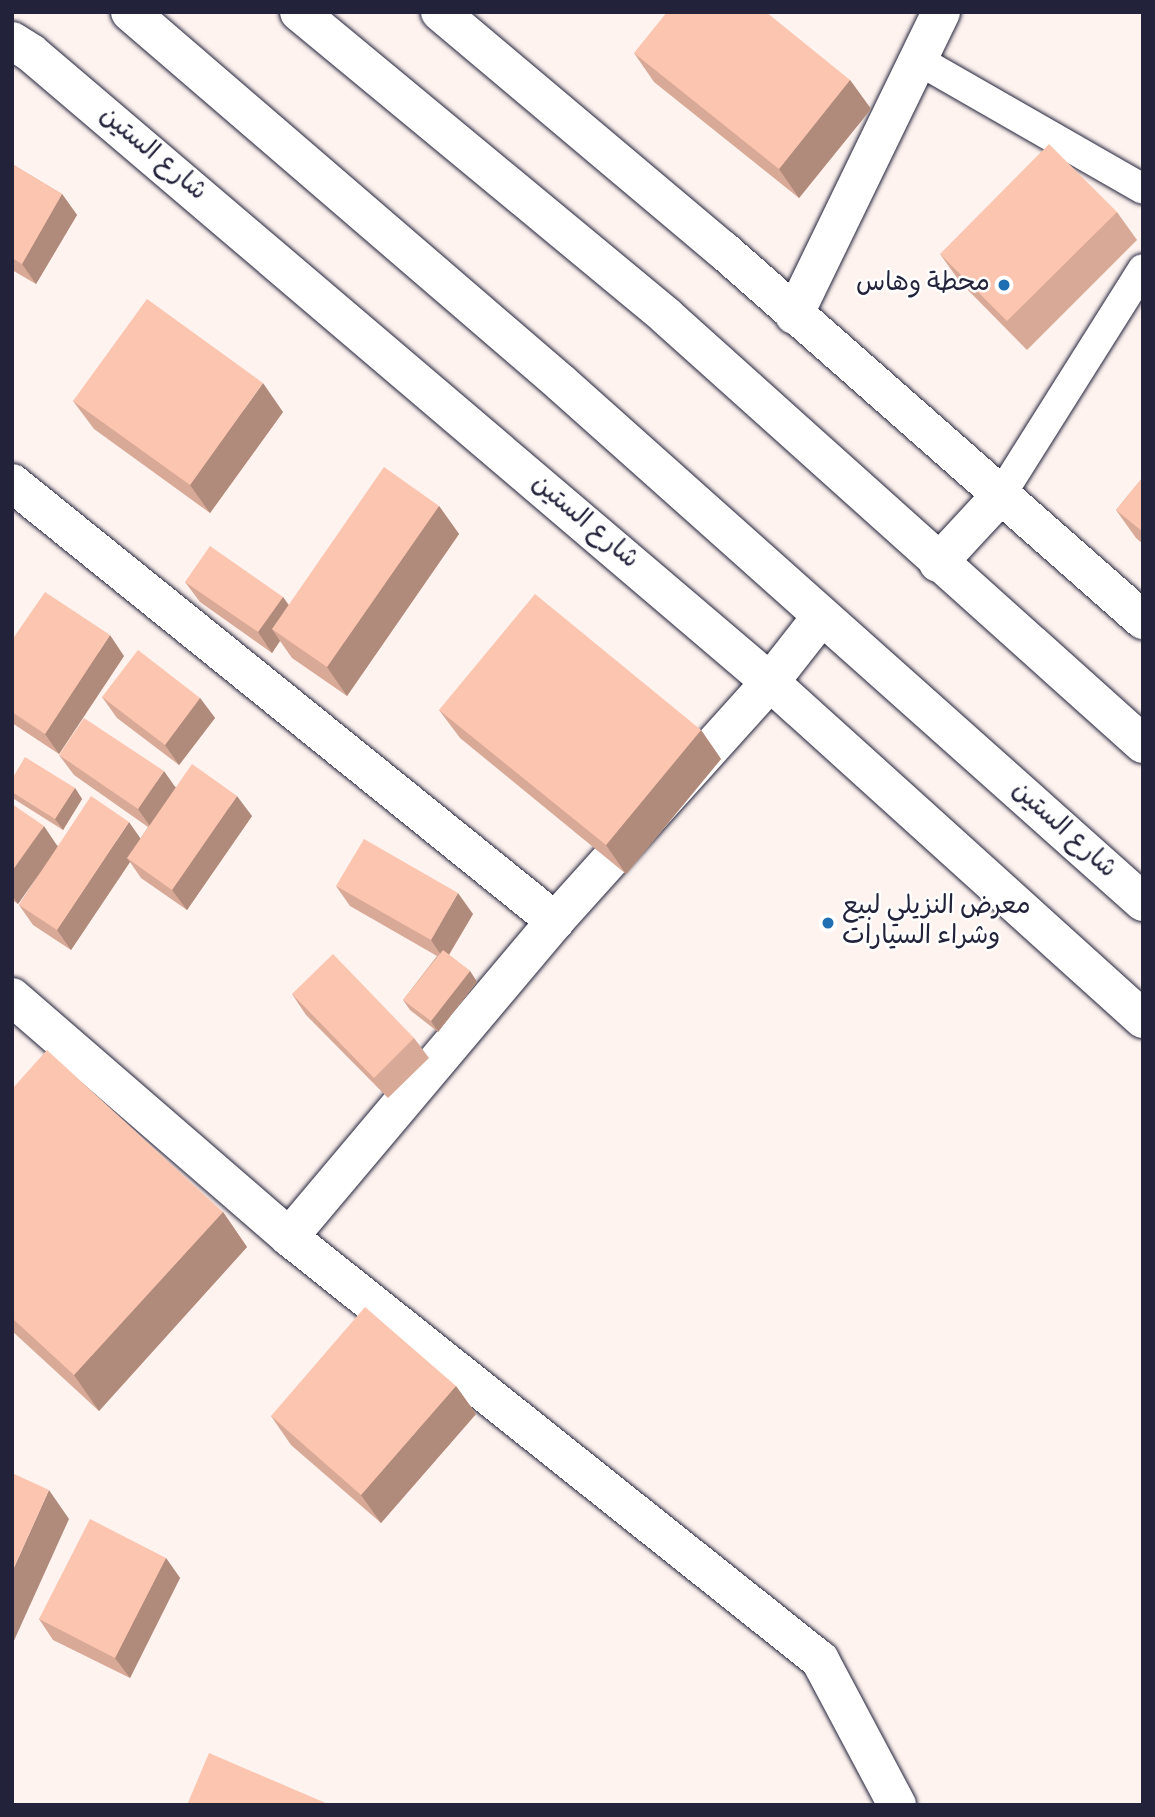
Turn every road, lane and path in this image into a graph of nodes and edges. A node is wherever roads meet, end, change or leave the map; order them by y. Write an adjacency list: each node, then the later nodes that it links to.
1 (130, 12): 13 (main road, شارع الستين)
2 (299, 12): 12 (main road)
3 (440, 12): 9 (main road)
4 (941, 12): 6 (main road)
5 (12, 41): 15 (main road, شارع الستين)
6 (918, 60): 7 (lane); 9 (main road)
7 (1143, 189)
8 (1143, 269): 11 (lane)
9 (794, 316): 11 (main road)
10 (12, 483): 18 (main road)
11 (1000, 496): 12 (main road); 14 (main road)
12 (938, 564): 16 (main road)
13 (821, 617): 15 (main road); 17 (main road, شارع الستين)
14 (1143, 620)
15 (770, 682): 18 (main road); 20 (main road, شارع الستين)
16 (1143, 744)
17 (1143, 902)
18 (555, 921): 21 (main road)
19 (12, 997): 21 (main road)
20 (1143, 1019)
21 (289, 1237): 22 (main road)
22 (897, 1805)

